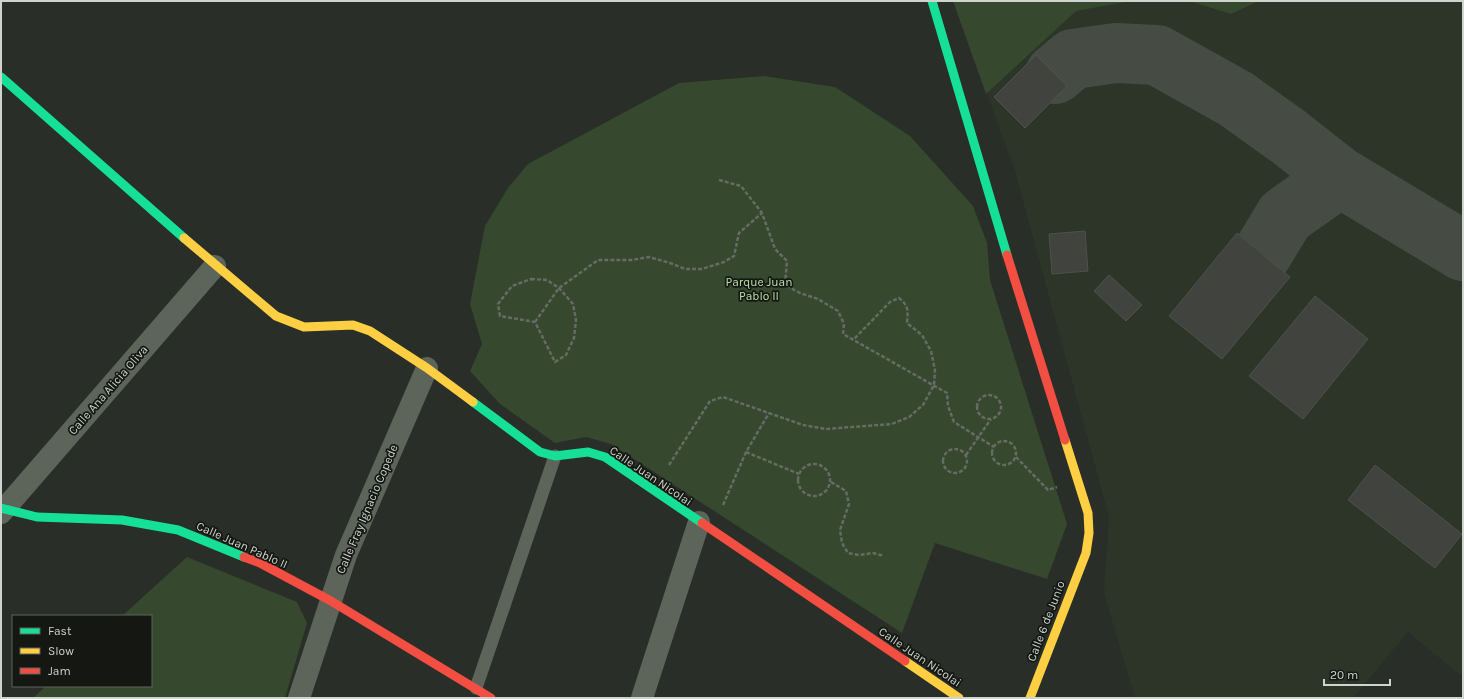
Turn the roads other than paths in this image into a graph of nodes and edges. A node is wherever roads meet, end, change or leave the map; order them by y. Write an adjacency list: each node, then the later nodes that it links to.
1 (932, 1): 14 (street, Calle 6 de Junio)
2 (1, 77): 3 (street, Calle Juan Nicolai)
3 (215, 266): 4 (street, Calle Juan Nicolai); 6 (street, Calle Ana Alicia Oliva)
4 (427, 368): 5 (street, Calle Juan Nicolai); 8 (street, Calle Fray Ignacio Copede)
5 (555, 456): 7 (street, Calle Juan Nicolai); 9 (lane)
6 (2, 510): 8 (street, Calle Juan Pablo II)
7 (699, 522): 12 (street); 13 (street, Calle Juan Nicolai)
8 (331, 601): 9 (street, Calle Juan Pablo II); 10 (street, Calle Fray Ignacio Copede)
9 (476, 688): 11 (street, Calle Juan Pablo II)
10 (299, 698)
11 (491, 698)
12 (642, 698)
13 (959, 698)
14 (1030, 698)

